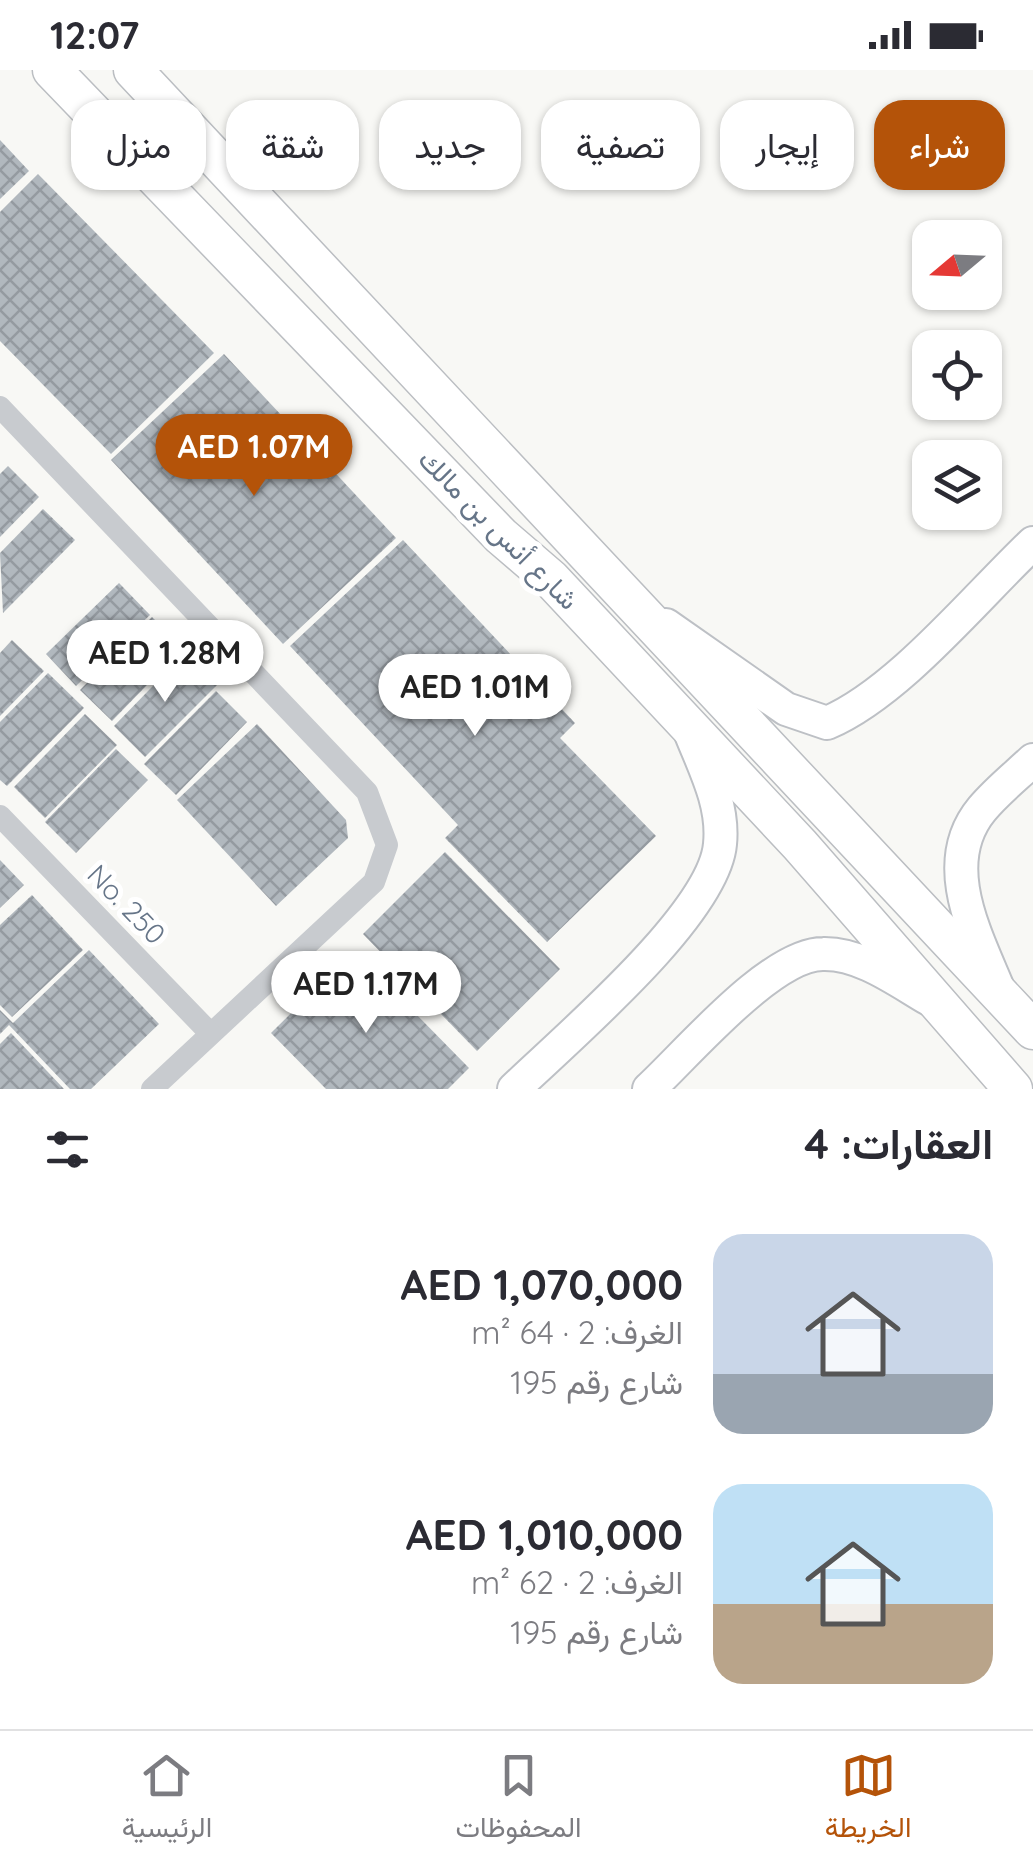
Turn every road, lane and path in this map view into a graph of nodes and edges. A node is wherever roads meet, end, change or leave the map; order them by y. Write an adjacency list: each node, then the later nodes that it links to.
1 (52, 70): 6 (main road, شارع أنس بن مالك)
2 (133, 70): 5 (main road, شارع أنس بن مالك)
3 (0, 407): 12 (street)
4 (1033, 543): 5 (main road)
5 (638, 606): 9 (main road, شارع أنس بن مالك)
6 (688, 725): 10 (main road, شارع أنس بن مالك); 14 (main road)
7 (1033, 760): 9 (main road)
8 (0, 816): 12 (street, No. 250)
9 (996, 986): 11 (main road, شارع أنس بن مالك)
10 (938, 1004): 15 (main road); 16 (main road, شارع أنس بن مالك)
11 (1033, 1030)
12 (210, 1033): 13 (street)
13 (152, 1089)
14 (514, 1089)
15 (650, 1089)
16 (1013, 1089)

